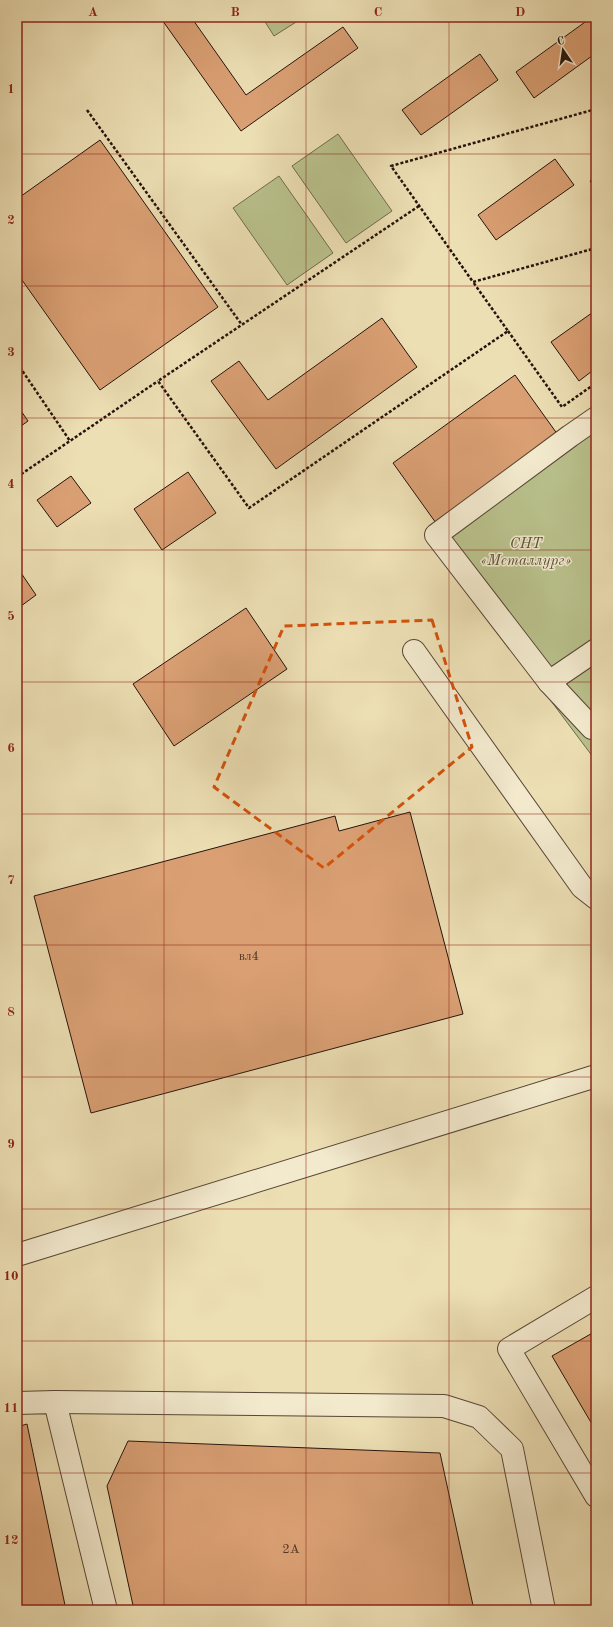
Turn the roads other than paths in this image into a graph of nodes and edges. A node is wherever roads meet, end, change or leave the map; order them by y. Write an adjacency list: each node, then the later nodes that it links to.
1 (596, 418): 4 (lane)
2 (596, 650): 4 (lane)
3 (414, 651): 6 (lane)
4 (549, 682): 5 (lane)
5 (592, 728)
6 (596, 898)
7 (596, 1076): 8 (lane)
8 (17, 1255)
9 (596, 1296): 12 (lane)
10 (55, 1402): 11 (lane); 13 (lane); 14 (lane)
11 (17, 1403)
12 (596, 1496)
13 (106, 1610)
14 (544, 1610)

